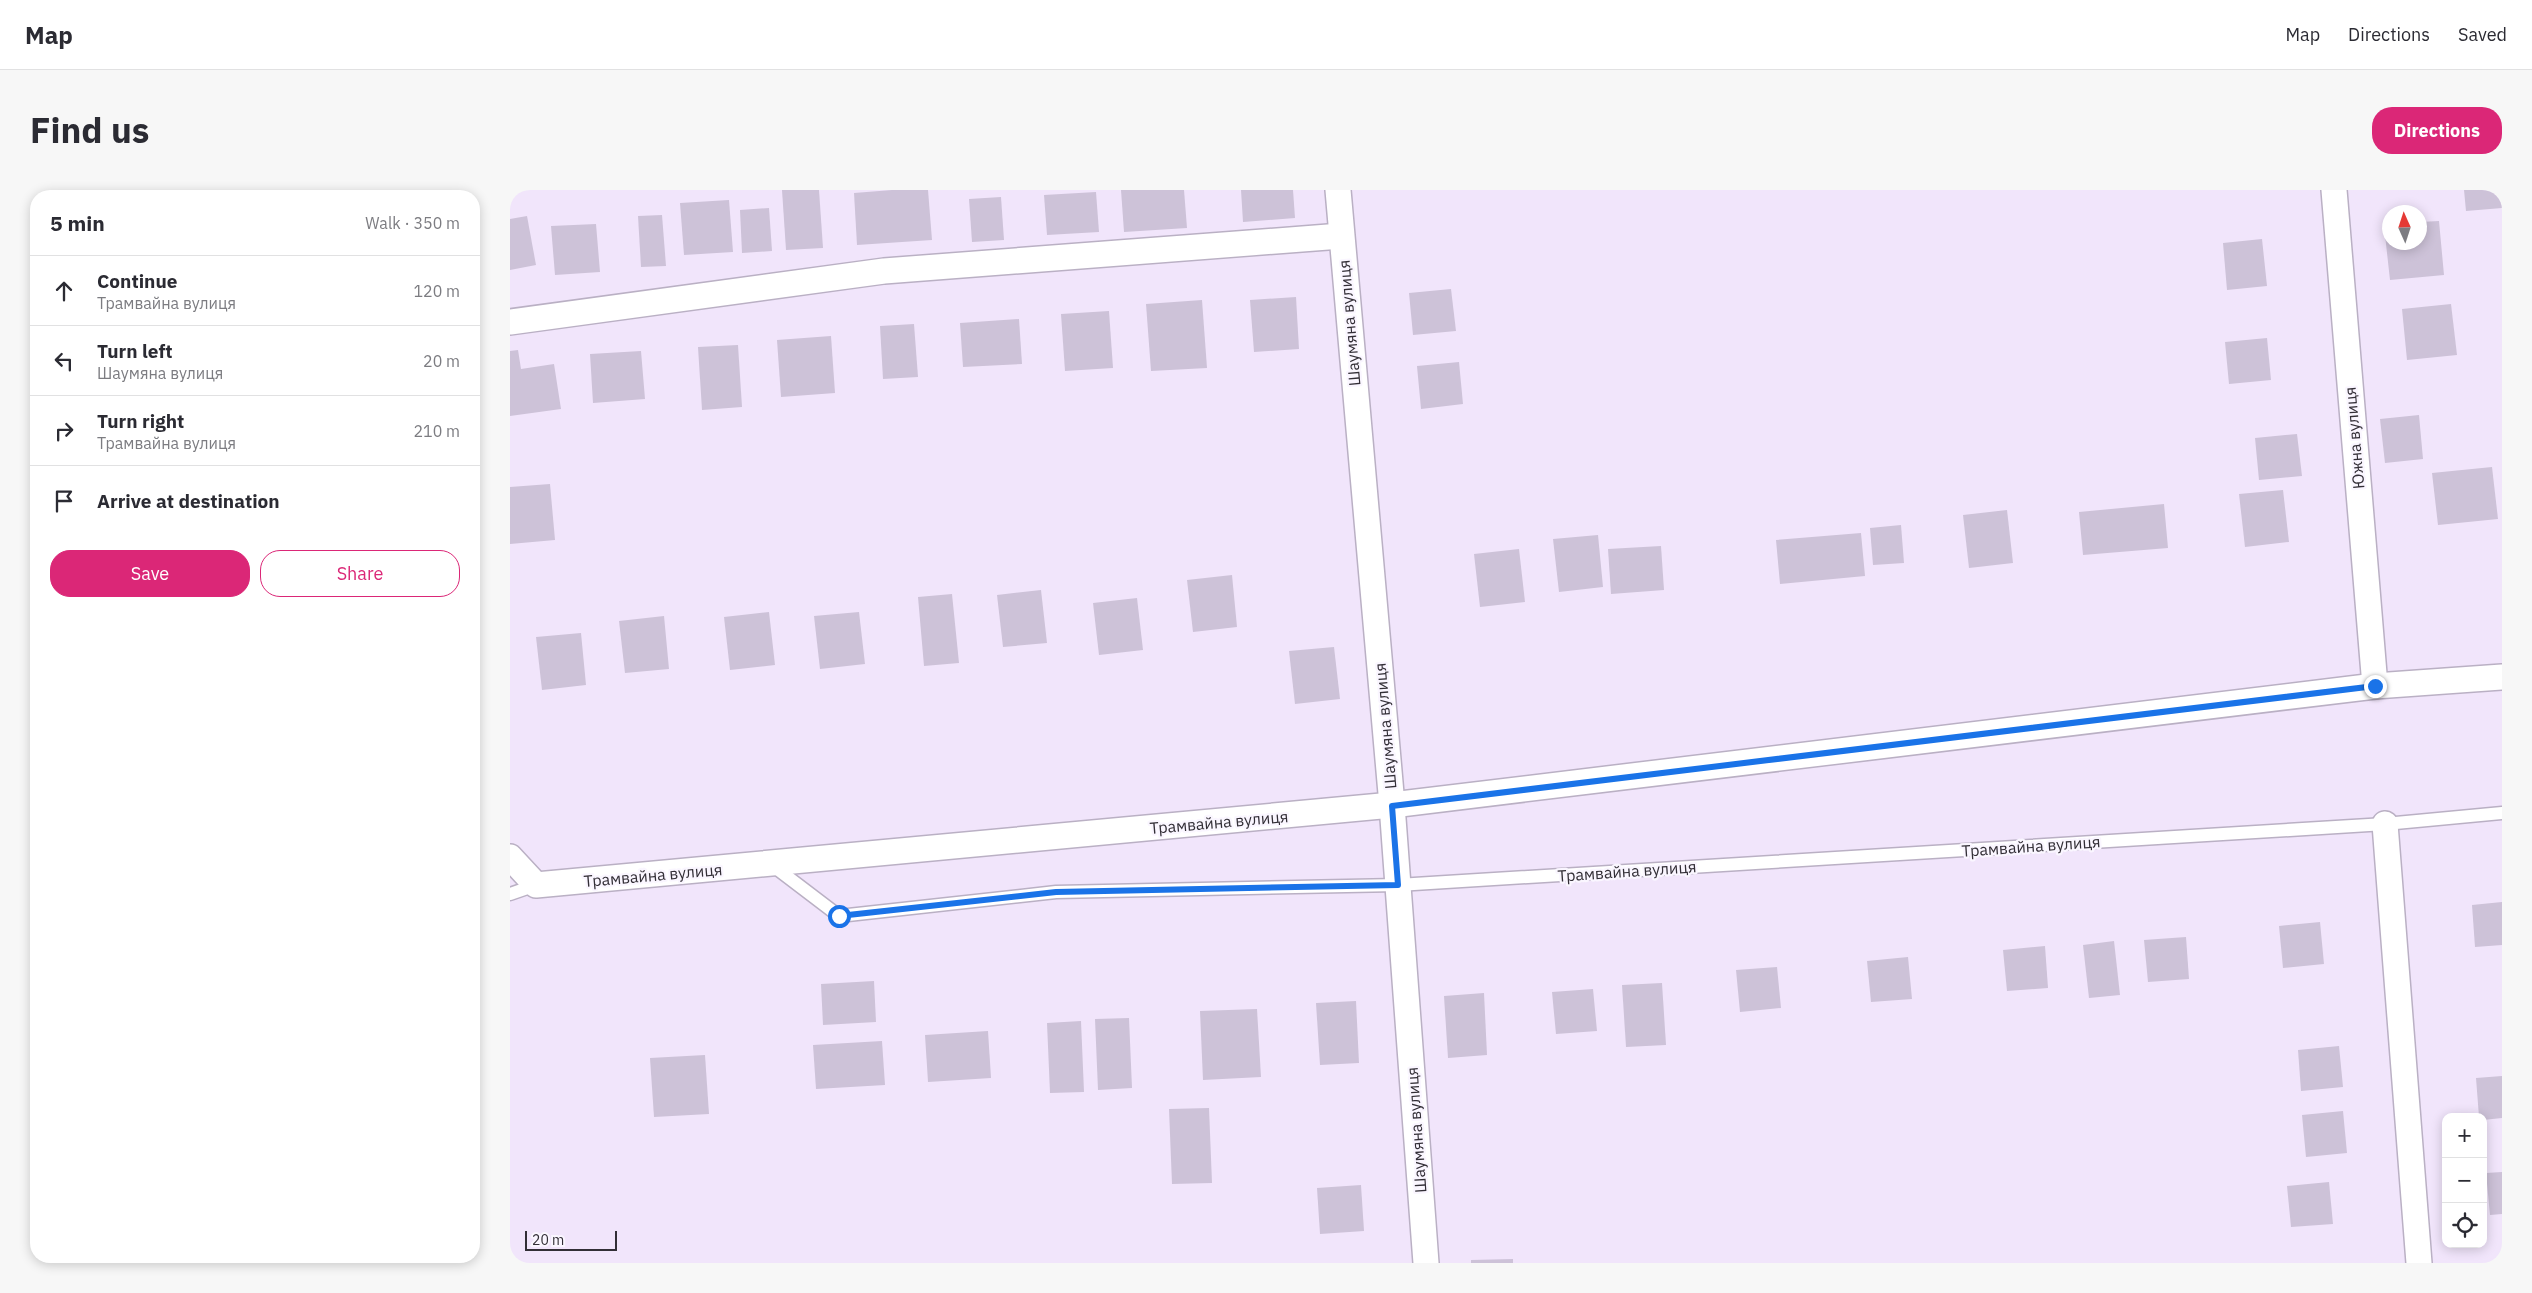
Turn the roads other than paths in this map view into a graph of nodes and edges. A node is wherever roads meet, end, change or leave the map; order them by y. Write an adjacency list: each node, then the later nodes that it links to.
1 (1338, 190): 3 (street, Шаумяна вулиця)
2 (2334, 190): 6 (street, Южна вулиця)
3 (1341, 236): 4 (street); 7 (street, Шаумяна вулиця)
4 (510, 322)
5 (2502, 677): 6 (street, Трамвайна вулиця)
6 (2375, 686): 7 (street, Трамвайна вулиця)
7 (1392, 806): 11 (street, Трамвайна вулиця); 13 (street, Шаумяна вулиця)
8 (2502, 813): 9 (lane, Трамвайна вулиця)
9 (2385, 824): 13 (lane, Трамвайна вулиця); 16 (street)
10 (510, 857): 12 (street)
11 (770, 864): 12 (street, Трамвайна вулиця); 13 (lane, Трамвайна вулиця)
12 (536, 885): 14 (lane)
13 (1398, 885): 15 (street, Шаумяна вулиця)
14 (510, 894)
15 (1426, 1263)
16 (2419, 1263)

